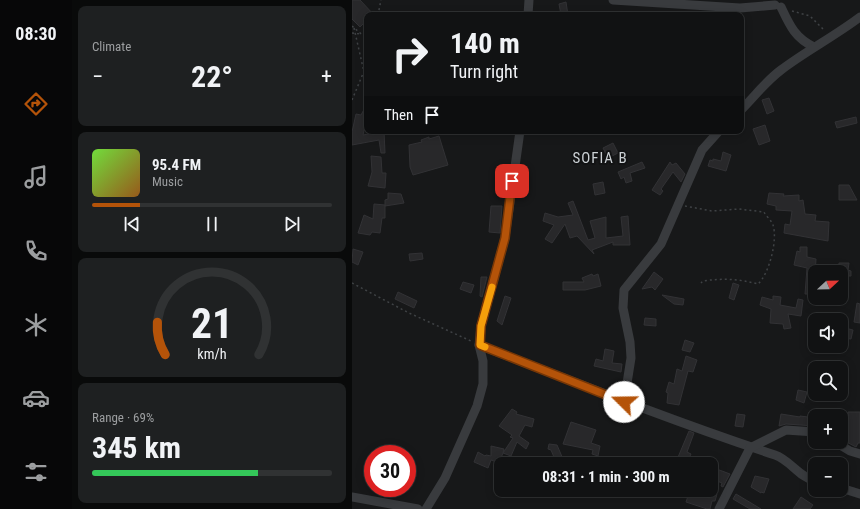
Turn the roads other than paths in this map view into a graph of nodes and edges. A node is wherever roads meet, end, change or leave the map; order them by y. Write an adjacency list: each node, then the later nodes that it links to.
1 (528, 0): 3 (street)
2 (613, 0): 5 (street)
3 (528, 12)
4 (860, 17): 6 (street)
5 (802, 42): 6 (street); 7 (street)
6 (814, 47): 7 (street)
7 (801, 56): 8 (street)
8 (744, 107)
9 (520, 134): 11 (street)
10 (716, 134): 12 (street)
11 (480, 345): 12 (street); 22 (street)
12 (624, 402): 14 (street)
13 (808, 432): 14 (street)
14 (750, 448): 17 (street); 23 (street)
15 (847, 449): 16 (street)
16 (860, 454)
17 (808, 479)
18 (848, 490): 19 (street)
19 (860, 494)
20 (352, 497): 21 (street)
21 (418, 509)
22 (426, 509)
23 (719, 509)

